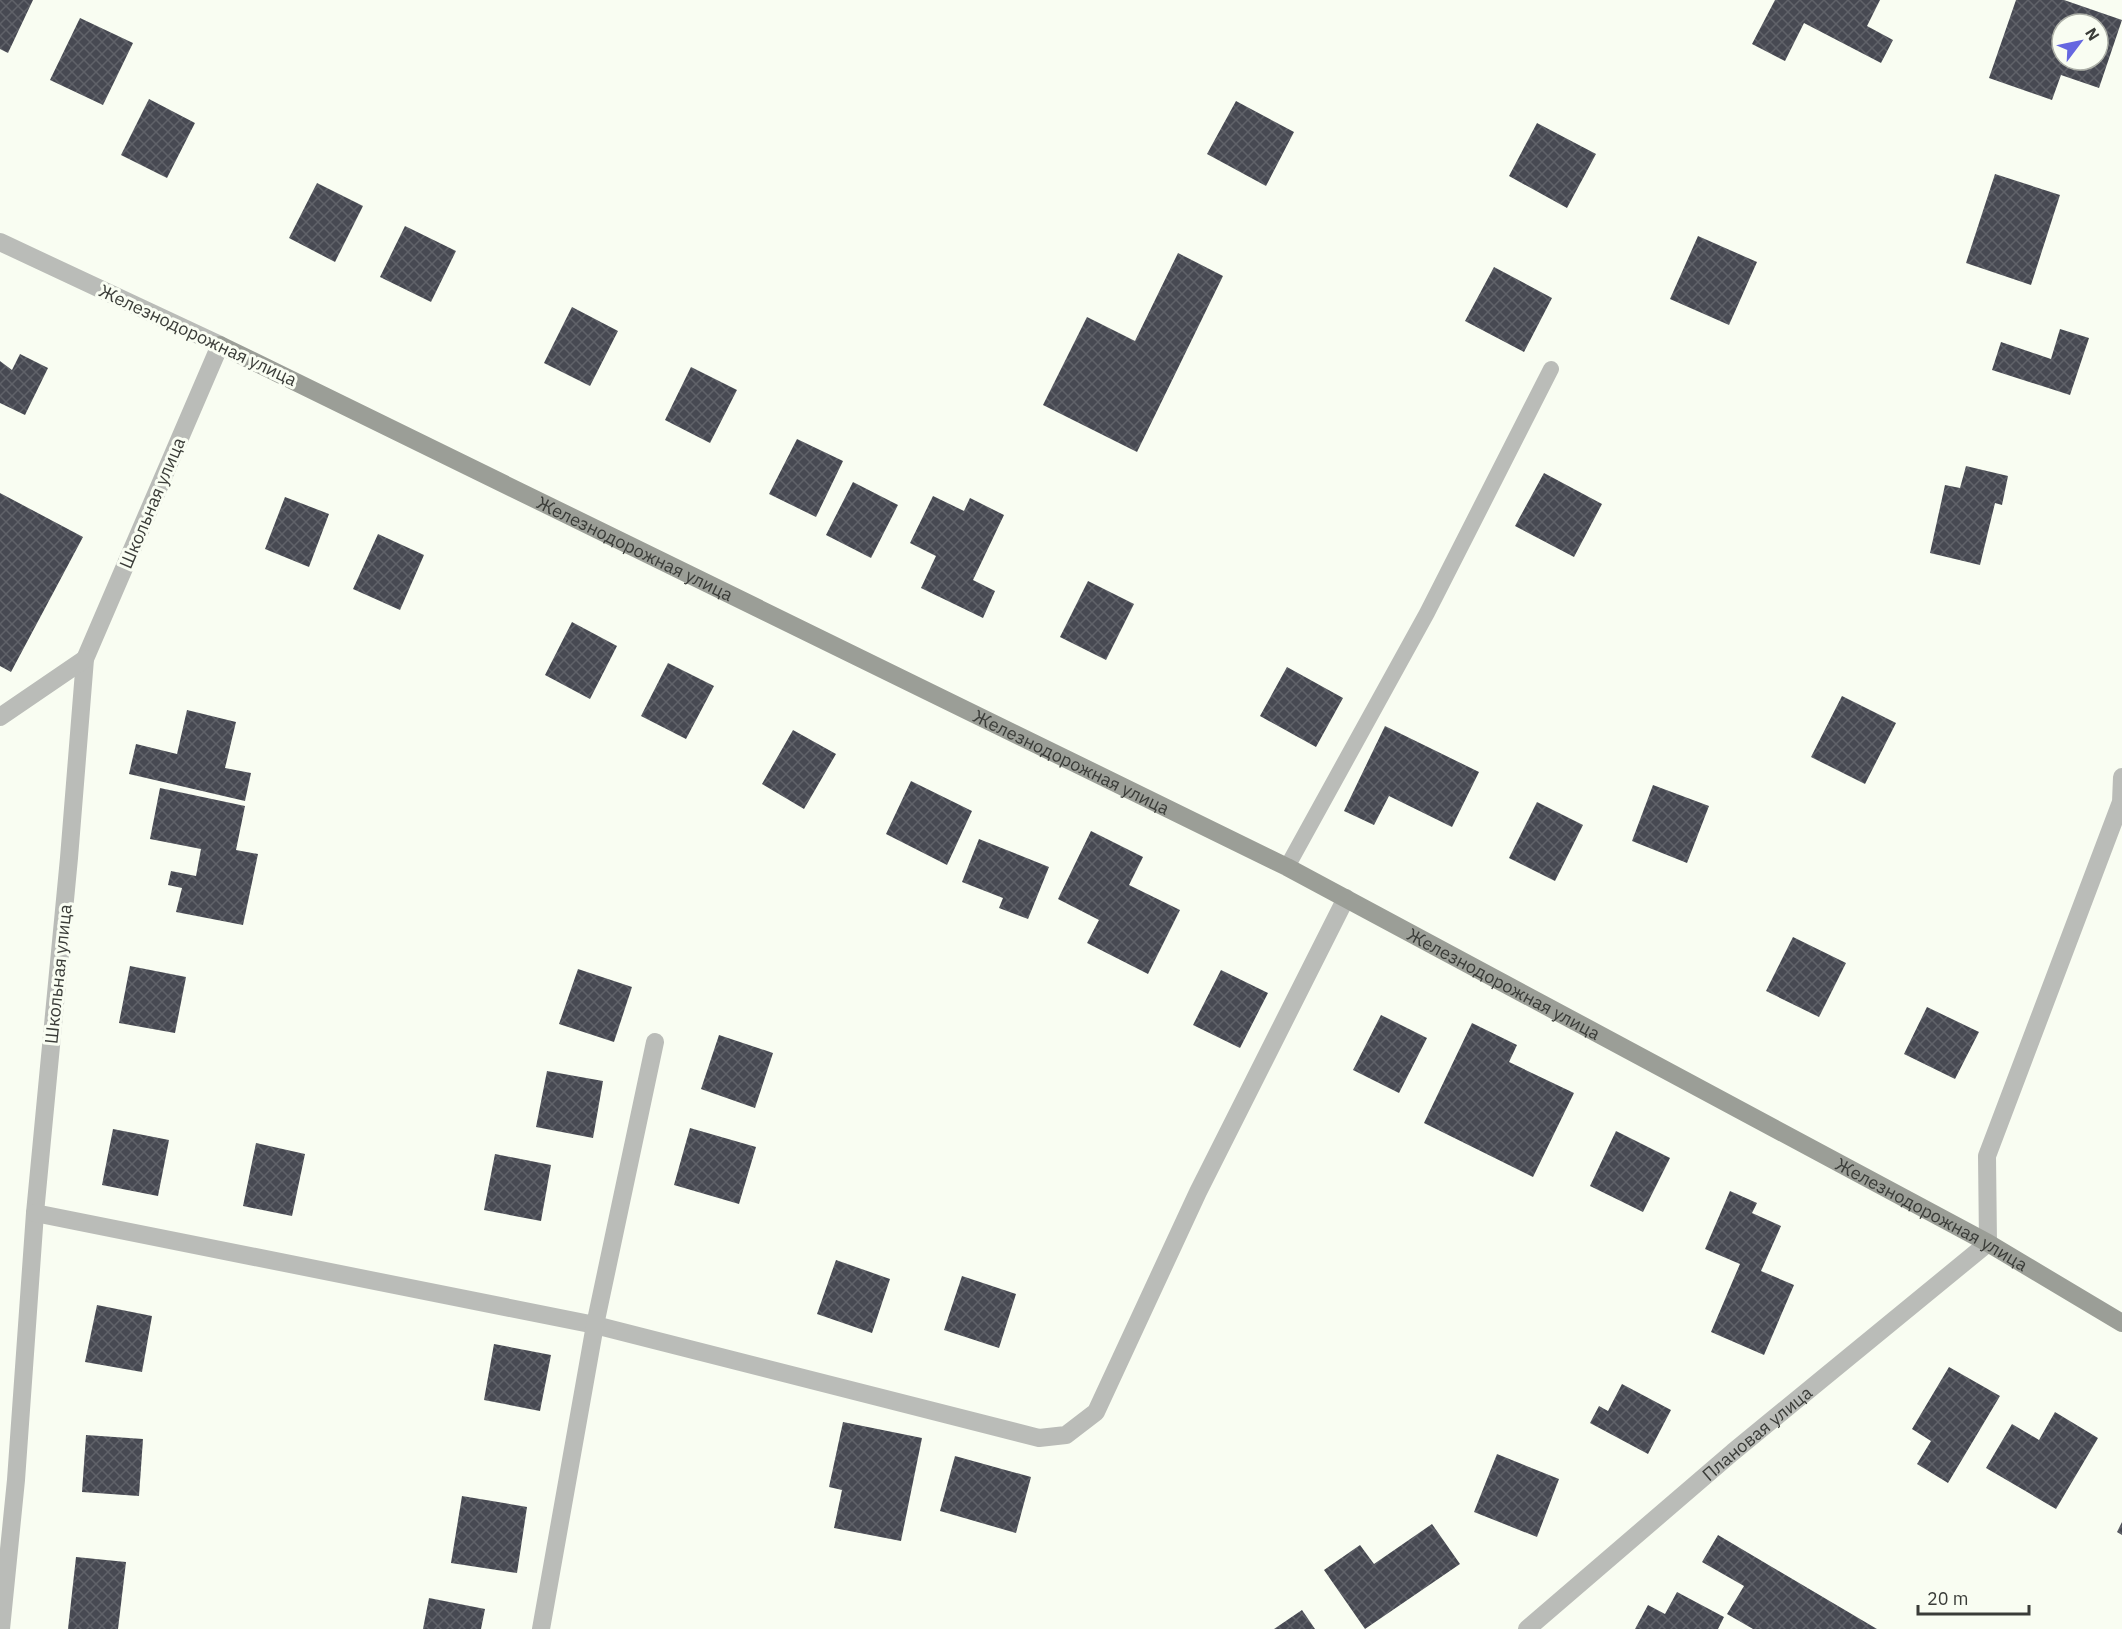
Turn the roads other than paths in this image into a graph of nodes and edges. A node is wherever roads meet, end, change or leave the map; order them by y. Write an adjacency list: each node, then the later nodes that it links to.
1 (0, 242): 2 (street, Железнодорожная улица)
2 (220, 345): 4 (street, Школьная улица); 8 (street, Железнодорожная улица)
3 (1551, 369): 8 (lane)
4 (85, 659): 5 (street); 11 (street, Школьная улица)
5 (0, 717)
6 (2122, 777): 7 (street)
7 (2121, 802): 12 (street)
8 (1287, 867): 9 (street, Железнодорожная улица)
9 (1346, 898): 12 (street, Железнодорожная улица); 14 (street)
10 (655, 1042): 14 (street)
11 (34, 1213): 14 (street); 15 (street, Школьная улица)
12 (1988, 1243): 13 (street, Железнодорожная улица); 17 (street, Плановая улица)
13 (2122, 1323)
14 (595, 1325): 16 (street)
15 (2, 1629)
16 (542, 1629)
17 (1527, 1629)

